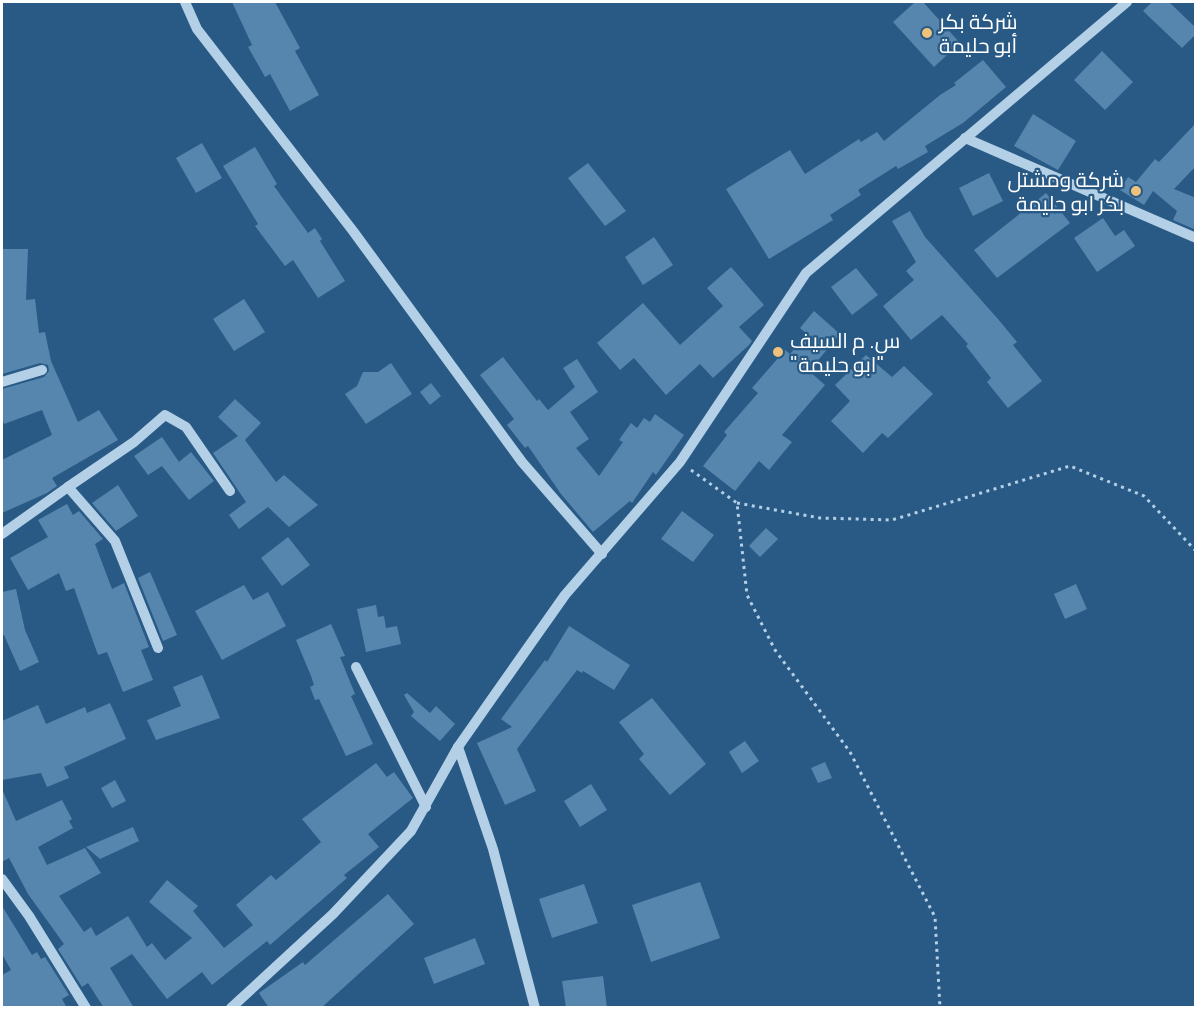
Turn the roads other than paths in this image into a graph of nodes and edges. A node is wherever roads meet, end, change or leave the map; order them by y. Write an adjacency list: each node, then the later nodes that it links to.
1 (185, 2): 10 (street)
2 (1127, 2): 3 (street)
3 (965, 138): 4 (street); 10 (street)
4 (1196, 238)
5 (42, 370): 6 (street)
6 (2, 382)
7 (68, 487): 8 (street); 9 (street); 11 (street)
8 (230, 491)
9 (2, 534)
10 (602, 554): 13 (street)
11 (158, 648)
12 (356, 667): 14 (street)
13 (458, 747): 14 (street); 18 (street)
14 (426, 807): 17 (street)
15 (2, 879): 16 (street)
16 (86, 1008)
17 (231, 1008)
18 (535, 1008)

